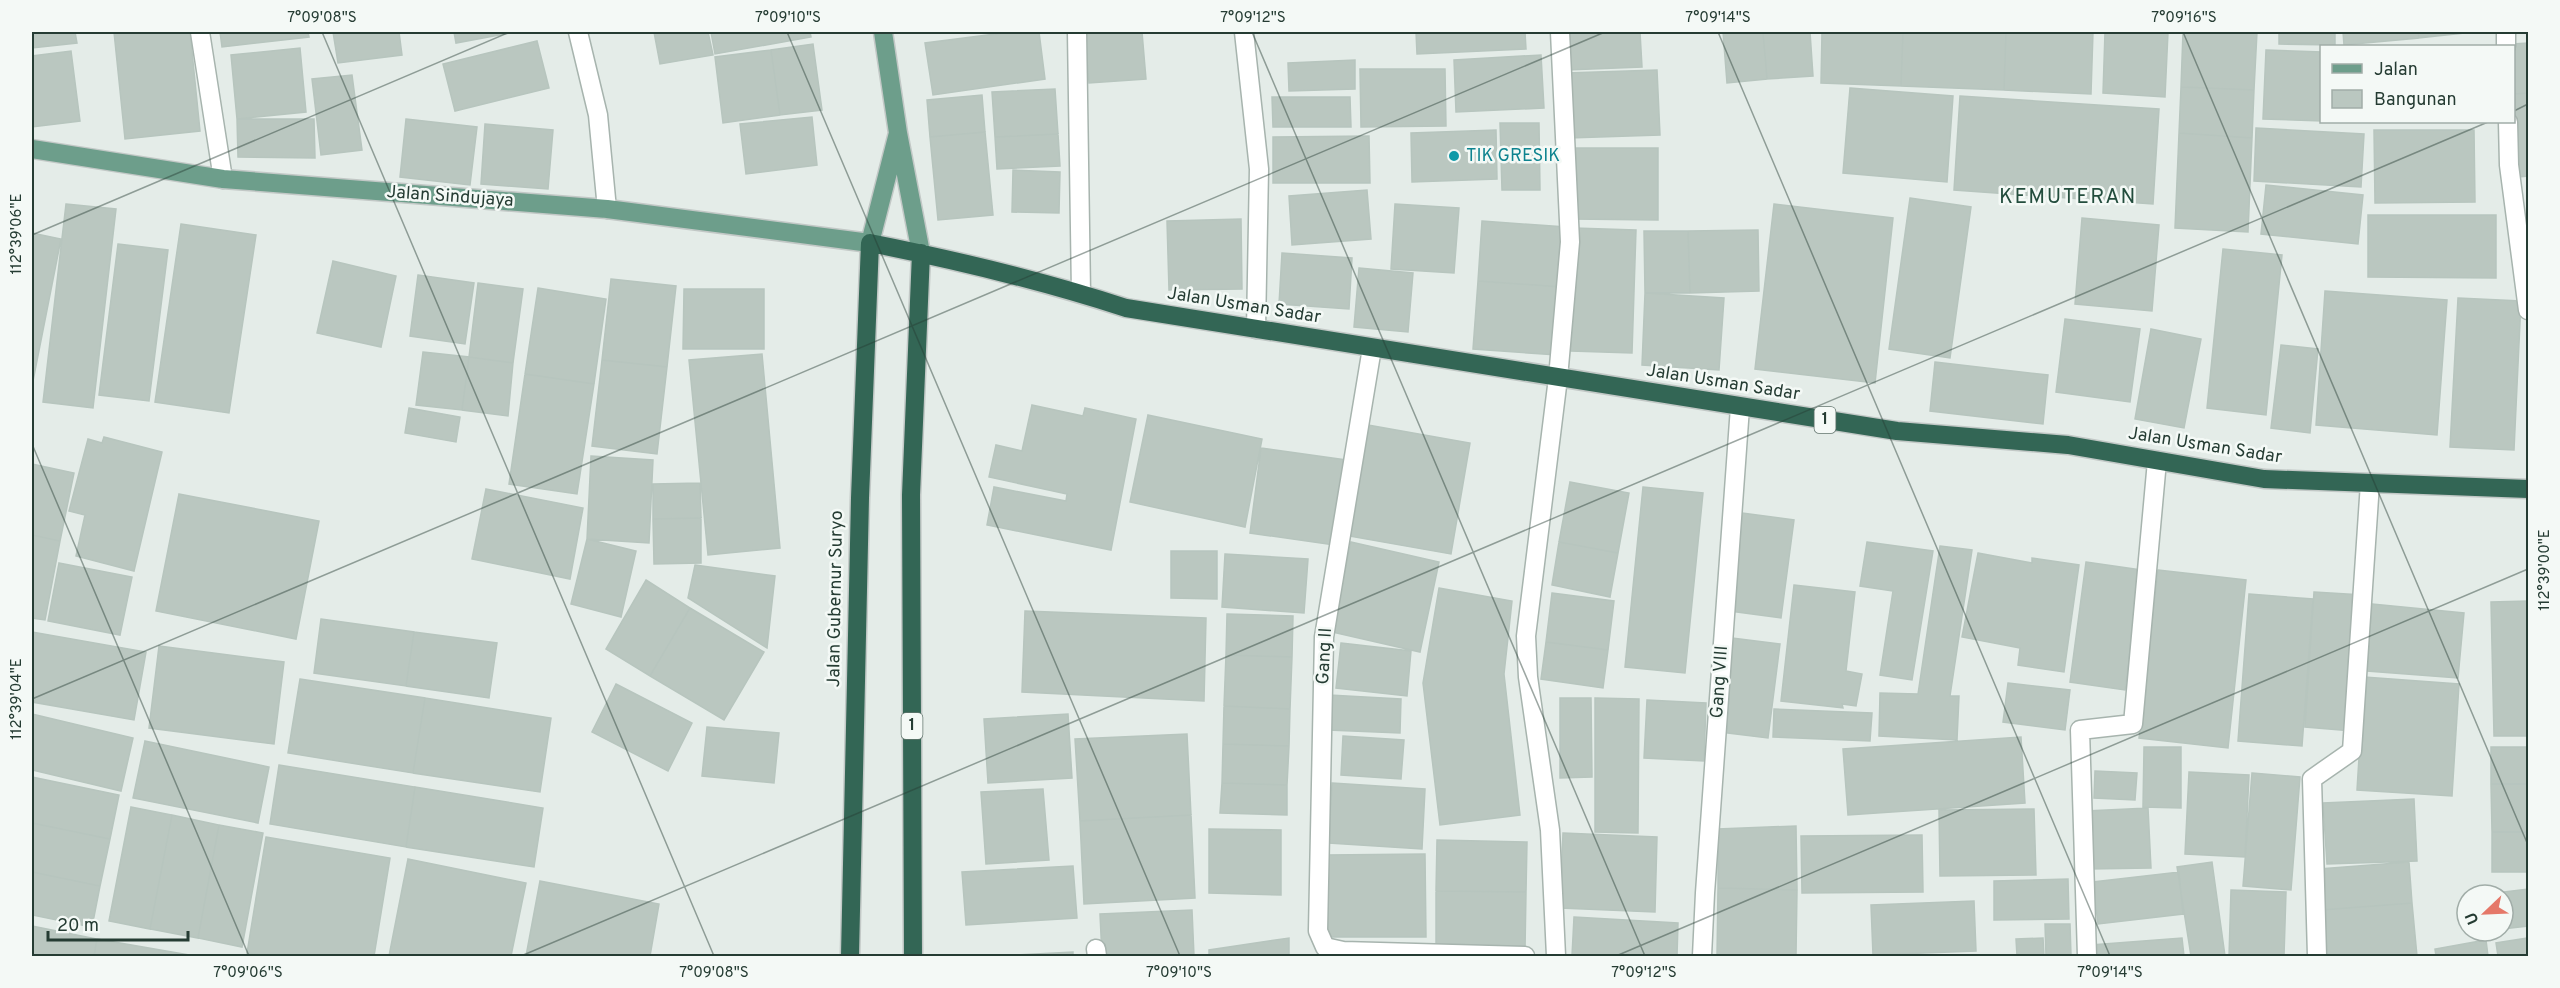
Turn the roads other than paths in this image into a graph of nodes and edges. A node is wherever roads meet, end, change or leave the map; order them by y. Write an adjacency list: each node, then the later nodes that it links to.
1 (200, 32): 10 (street)
2 (578, 32): 11 (street)
3 (883, 32): 8 (main road)
4 (1077, 32): 14 (street)
5 (1244, 32): 16 (street)
6 (1560, 32): 18 (street)
7 (2508, 123): 15 (street)
8 (898, 133): 12 (main road); 13 (main road)
9 (32, 148): 10 (main road, Jalan Sindujaya)
10 (223, 179): 11 (main road, Jalan Sindujaya)
11 (607, 208): 12 (main road, Jalan Sindujaya)
12 (870, 243): 13 (highway, 1); 24 (highway, Jalan Gubernur Suryo)
13 (921, 254): 14 (highway, Jalan Usman Sadar / 1); 25 (highway, 1)
14 (1081, 293): 16 (highway, Jalan Usman Sadar / 1)
15 (2529, 310)
16 (1256, 329): 17 (highway, Jalan Usman Sadar / 1)
17 (1372, 348): 18 (highway, Jalan Usman Sadar / 1); 23 (street, Gang II)
18 (1558, 378): 19 (highway, Jalan Usman Sadar / 1); 27 (street)
19 (1740, 407): 20 (highway, Jalan Usman Sadar / 1); 28 (street, Gang VIII)
20 (2157, 461): 21 (highway, Jalan Usman Sadar / 1); 29 (street)
21 (2370, 483): 22 (highway, Jalan Usman Sadar / 1); 30 (street)
22 (2529, 489)
23 (1343, 954): 26 (street)
24 (850, 957)
25 (913, 957)
26 (1525, 957)
27 (1556, 957)
28 (1702, 957)
29 (2086, 957)
30 (2317, 957)

